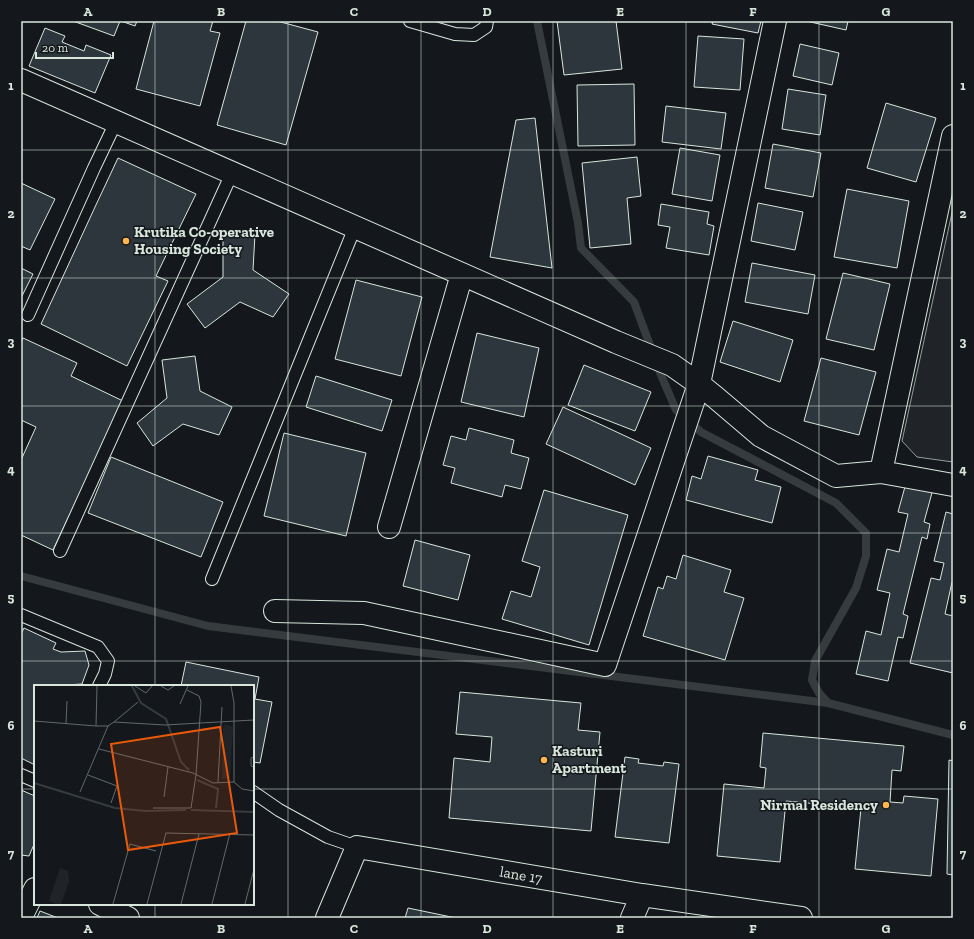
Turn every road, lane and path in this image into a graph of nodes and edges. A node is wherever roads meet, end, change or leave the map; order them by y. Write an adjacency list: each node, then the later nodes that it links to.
1 (410, 21): 2 (lane)
2 (487, 21)
3 (775, 21): 11 (street)
4 (21, 80): 5 (street)
5 (116, 122): 7 (street); 10 (lane)
6 (953, 136): 12 (street)
7 (232, 172): 8 (street); 15 (lane)
8 (355, 227): 9 (street); 16 (lane)
9 (462, 274): 11 (street); 14 (street)
10 (28, 315)
11 (699, 384): 12 (street); 17 (street)
12 (881, 472): 13 (street)
13 (953, 485)
14 (389, 527)
15 (60, 551)
16 (212, 579)
17 (275, 611)
18 (21, 615): 19 (lane)
19 (99, 685)
20 (21, 775): 21 (lane)
21 (34, 781)
22 (254, 793): 23 (lane, lane 17)
23 (357, 847): 25 (street, lane 17); 29 (street)
24 (34, 891): 27 (street)
25 (642, 895): 30 (street); 31 (street, lane 17)
26 (102, 905): 28 (street)
27 (21, 918)
28 (128, 918)
29 (327, 918)
30 (632, 918)
31 (801, 918)

